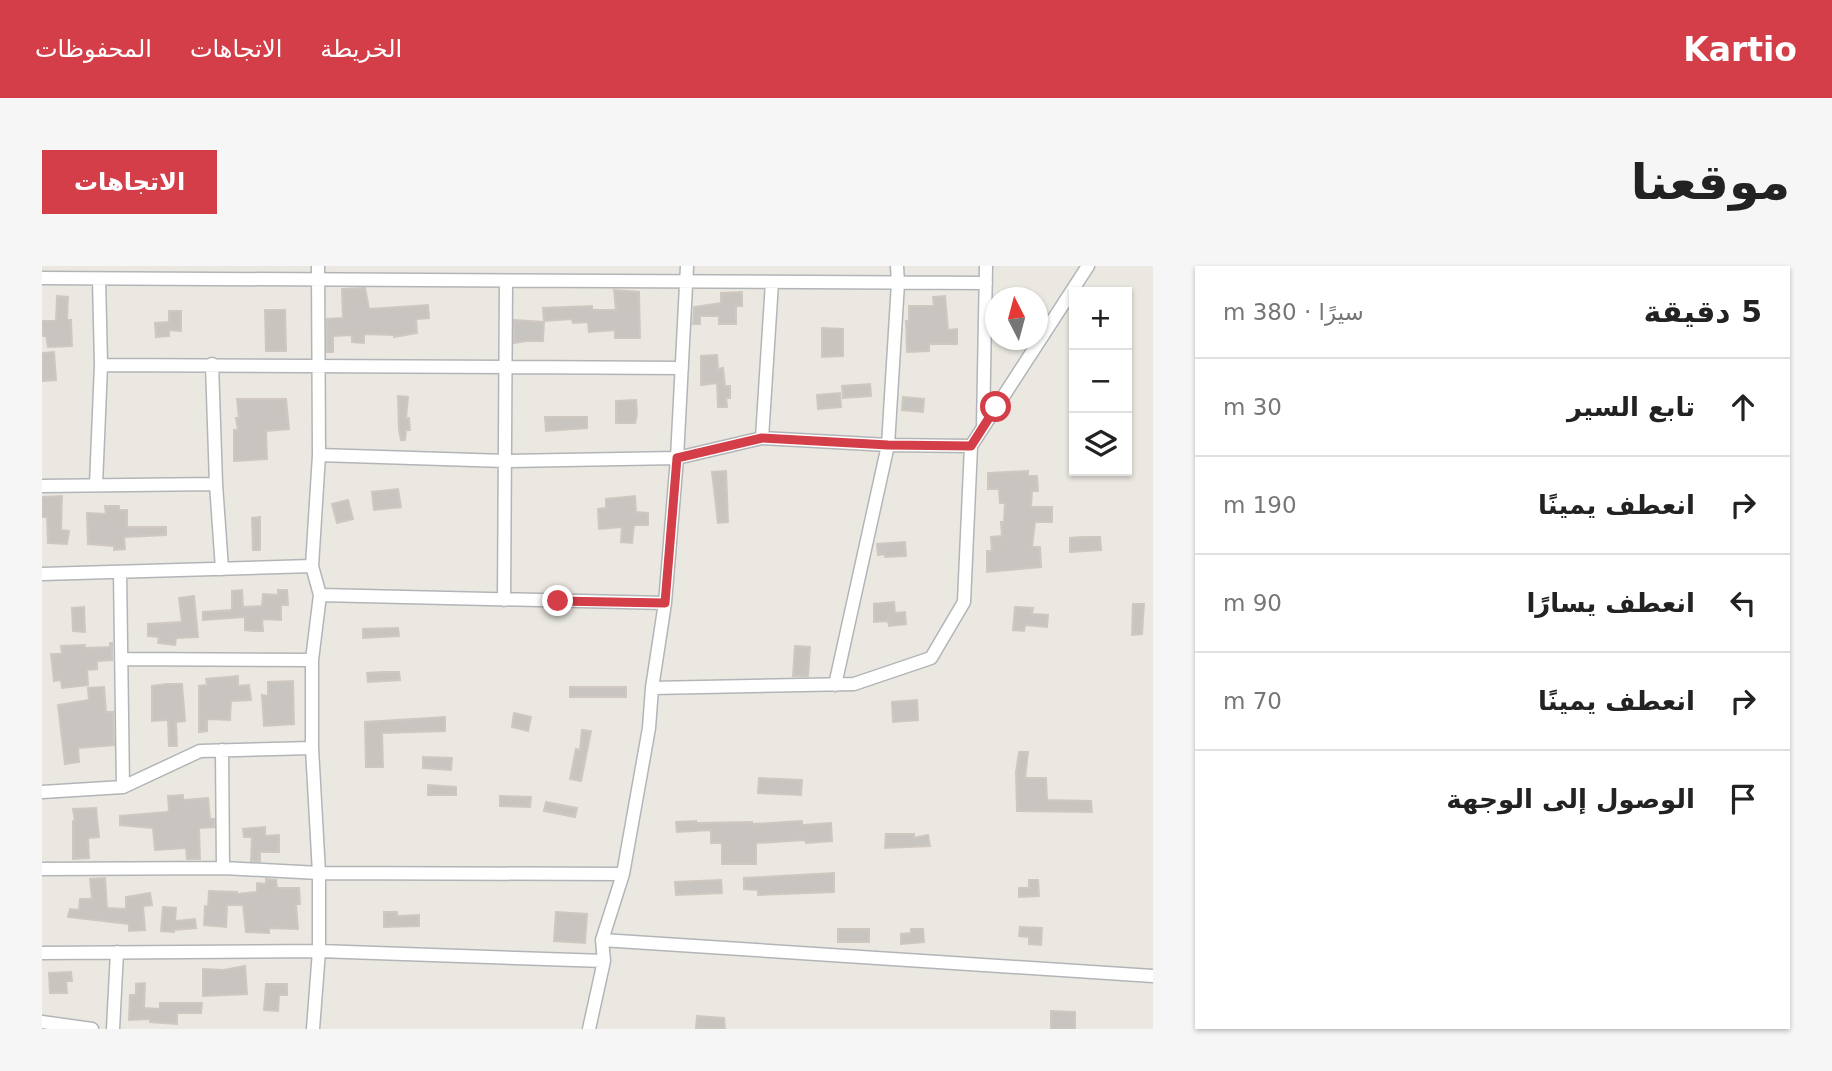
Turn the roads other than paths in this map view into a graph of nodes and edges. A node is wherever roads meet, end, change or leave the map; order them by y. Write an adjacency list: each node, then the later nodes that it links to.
1 (318, 266): 11 (street)
2 (533, 266): 13 (street)
3 (612, 266): 14 (street)
4 (687, 266): 15 (street)
5 (897, 266): 17 (street)
6 (986, 266): 18 (street)
7 (1088, 266): 24 (street)
8 (227, 273): 10 (street); 11 (street)
9 (42, 278): 10 (street)
10 (99, 279): 20 (street)
11 (318, 280): 12 (street); 21 (street)
12 (506, 281): 13 (street); 22 (street)
13 (534, 281): 14 (street)
14 (613, 281): 15 (street)
15 (687, 282): 16 (street); 23 (street)
16 (772, 282): 17 (street); 25 (street)
17 (898, 283): 18 (street); 26 (street)
18 (986, 283): 24 (street)
19 (212, 364): 20 (street); 21 (street); 31 (street)
20 (101, 365): 32 (street)
21 (318, 367): 22 (street); 28 (street)
22 (506, 368): 23 (street); 30 (street)
23 (682, 368): 29 (street)
24 (983, 427): 27 (street)
25 (762, 438): 26 (street); 29 (street)
26 (888, 445): 27 (street); 43 (street)
27 (971, 446): 43 (street)
28 (319, 455): 30 (street); 34 (street)
29 (677, 458): 30 (street); 40 (street)
30 (505, 461): 39 (street)
31 (216, 484): 32 (street); 35 (street)
32 (96, 485): 33 (street)
33 (42, 486)
34 (312, 566): 35 (street); 38 (street)
35 (222, 569): 36 (street)
36 (120, 572): 37 (street); 41 (street)
37 (42, 574)
38 (320, 595): 39 (street); 42 (street)
39 (504, 600): 40 (street)
40 (665, 603): 44 (street)
41 (121, 659): 42 (street); 47 (street)
42 (312, 660): 45 (street)
43 (835, 685): 44 (street)
44 (652, 688): 52 (street)
45 (312, 748): 46 (street); 51 (street)
46 (222, 751): 47 (street); 49 (street)
47 (123, 787): 48 (street)
48 (42, 792)
49 (223, 868): 50 (street); 51 (street)
50 (42, 869)
51 (319, 873): 52 (street); 54 (street)
52 (623, 874): 53 (street)
53 (602, 940): 57 (street); 58 (street)
54 (319, 951): 55 (street); 57 (street); 63 (street)
55 (117, 952): 56 (street); 62 (street)
56 (42, 953)
57 (604, 961): 64 (street)
58 (1153, 975)
59 (42, 1022): 60 (street)
60 (58, 1026): 61 (street)
61 (92, 1029)
62 (113, 1029)
63 (313, 1029)
64 (589, 1029)

